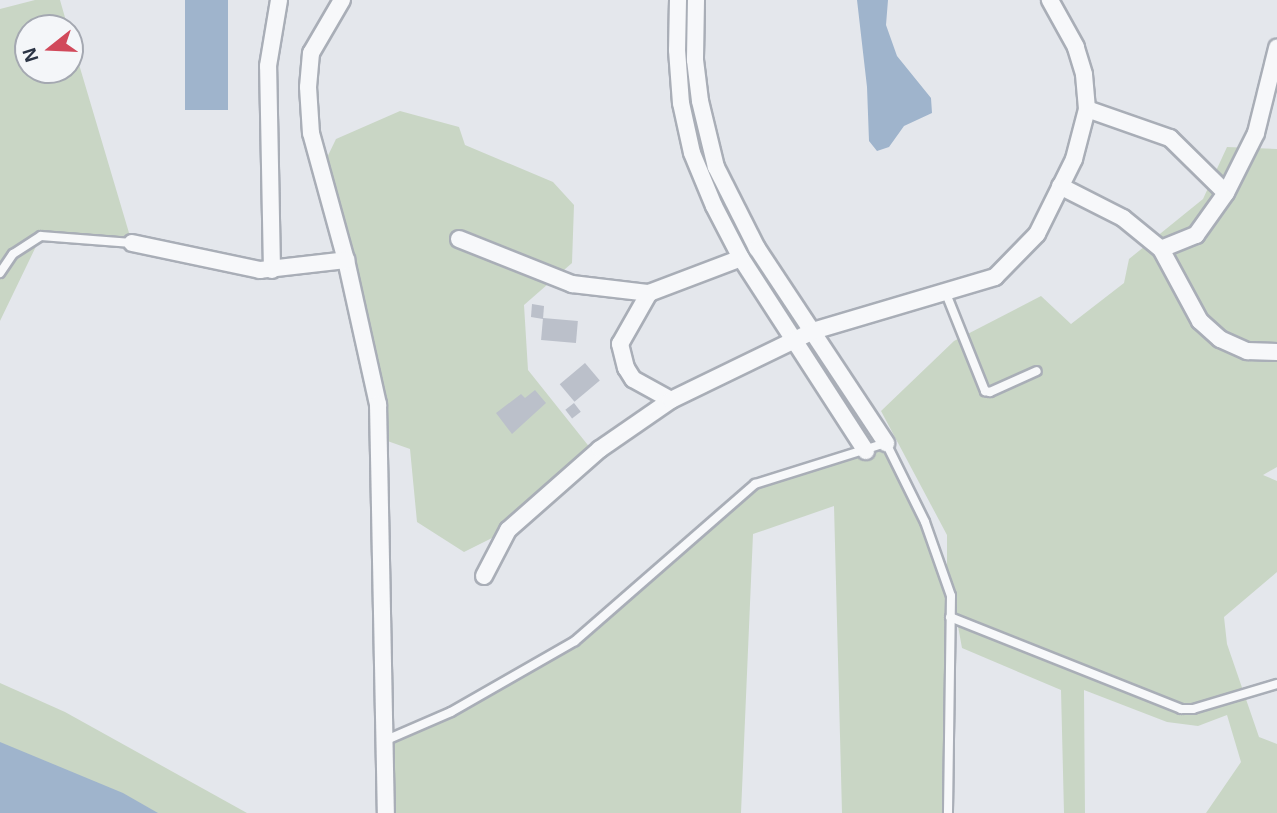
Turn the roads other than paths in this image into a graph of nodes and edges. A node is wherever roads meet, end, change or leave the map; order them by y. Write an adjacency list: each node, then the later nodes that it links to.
1 (279, 0): 20 (street)
2 (342, 0): 19 (street)
3 (678, 0): 8 (street)
4 (696, 0): 7 (street)
5 (1050, 0): 9 (street)
6 (1277, 48): 13 (street)
7 (696, 49): 8 (lane); 10 (street)
8 (677, 50): 11 (street)
9 (1087, 109): 12 (street); 13 (street)
10 (710, 148): 11 (lane); 16 (street)
11 (692, 153): 18 (street)
12 (1060, 186): 17 (street); 22 (street)
13 (1226, 193): 17 (street)
14 (459, 239): 23 (street)
15 (132, 243): 20 (street); 21 (lane)
16 (757, 248): 18 (lane); 24 (street)
17 (1161, 249): 26 (street)
18 (741, 258): 23 (street); 25 (street)
19 (346, 260): 20 (street); 34 (street)
20 (272, 270)
21 (0, 273)
22 (945, 291): 24 (street); 27 (lane)
23 (649, 293): 28 (street)
24 (813, 331): 25 (street); 29 (street)
25 (796, 340): 28 (street); 30 (street)
26 (1277, 352)
27 (1037, 371)
28 (671, 400): 31 (street)
29 (886, 443): 30 (lane); 32 (lane)
30 (866, 451): 34 (lane)
31 (484, 576)
32 (950, 617): 33 (lane); 36 (lane)
33 (1277, 684)
34 (384, 741): 35 (street)
35 (386, 813)
36 (948, 813)

